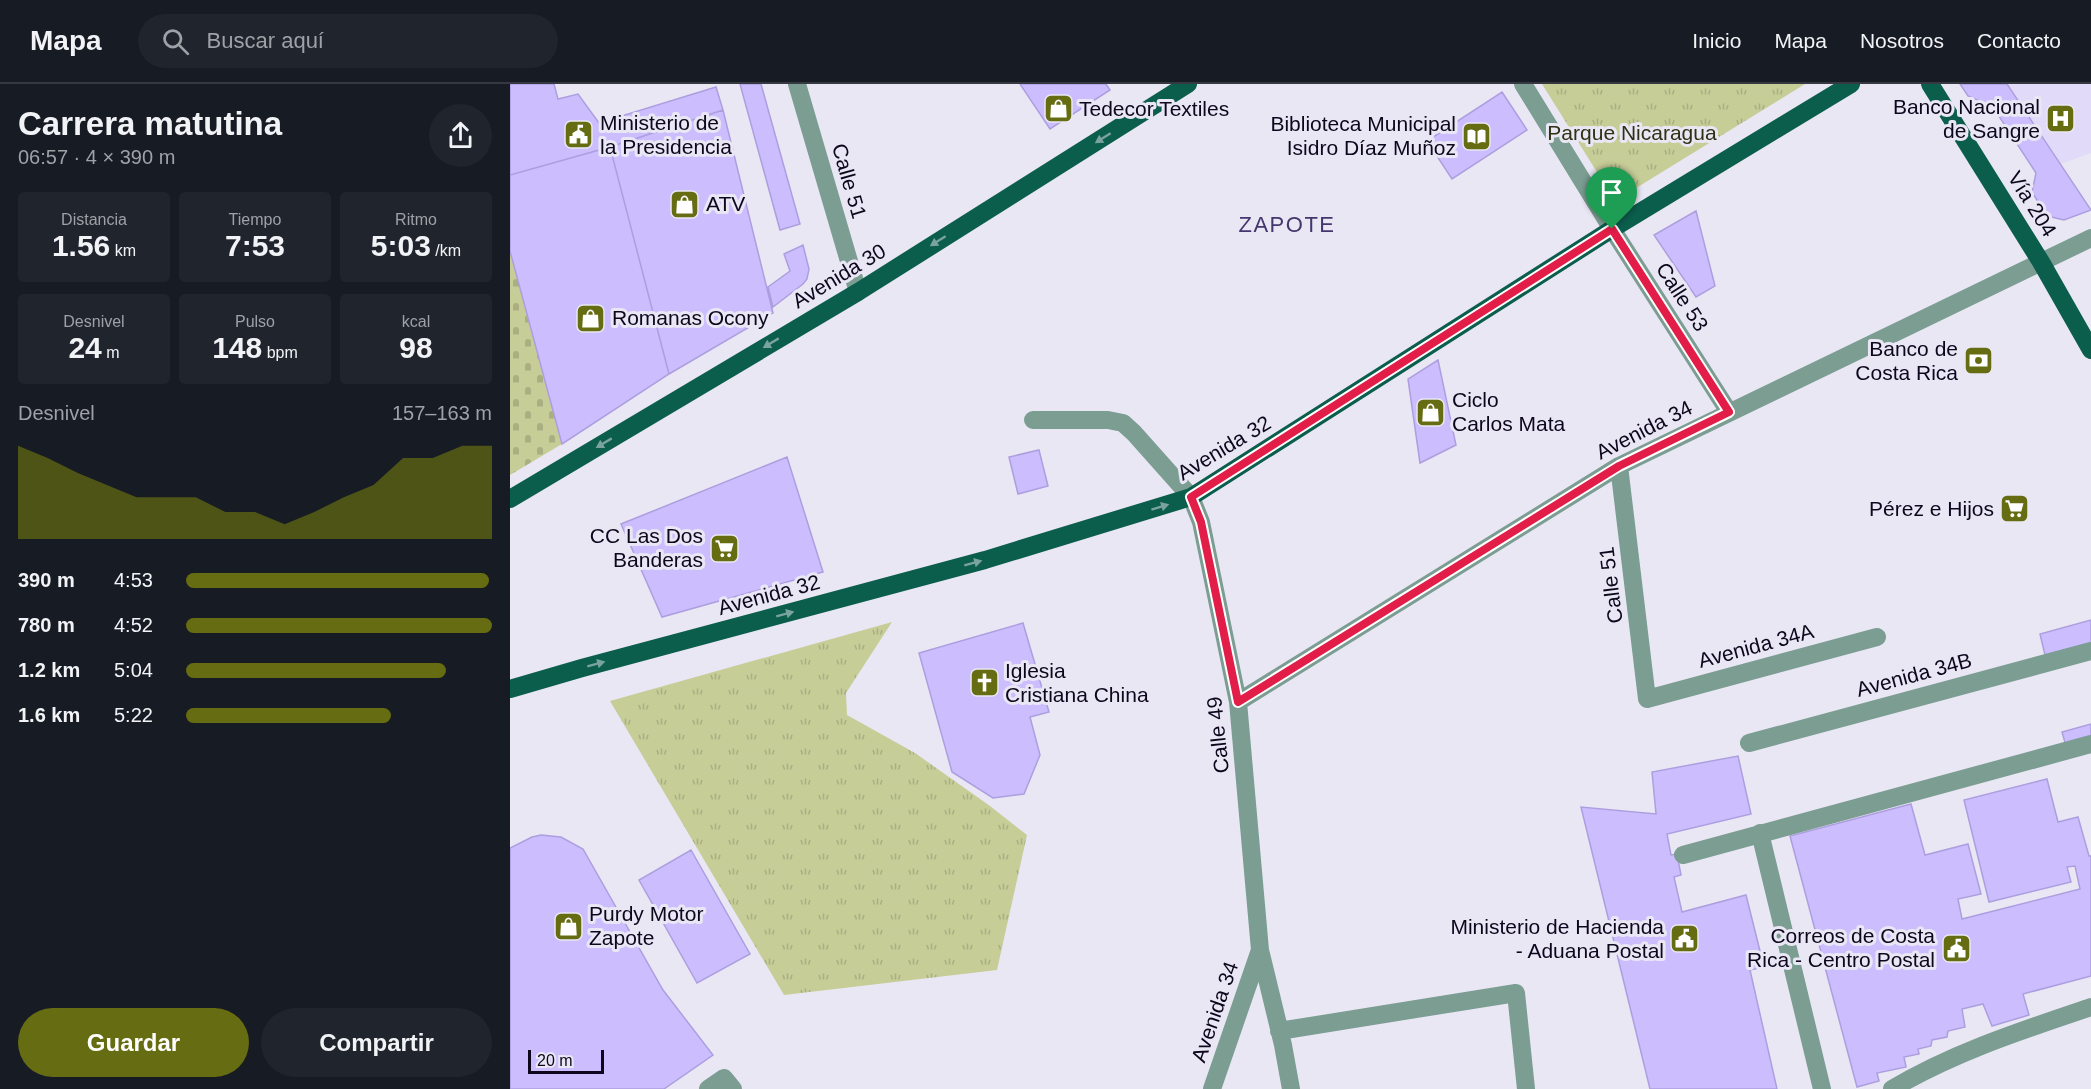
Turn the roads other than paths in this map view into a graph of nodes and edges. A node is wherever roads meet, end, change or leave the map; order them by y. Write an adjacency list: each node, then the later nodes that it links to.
1 (796, 84): 9 (street, Calle 51)
2 (1188, 84): 9 (main road, Avenida 30, one-way to 9)
3 (1523, 84): 6 (street, Calle 53)
4 (1851, 84): 6 (main road, Avenida 32)
5 (1930, 84): 8 (main road, Vía 204)
6 (1612, 229): 11 (street, Calle 53); 14 (main road, Avenida 32)
7 (2091, 238): 8 (street, Avenida 34)
8 (2041, 262): 10 (main road, Vía 204); 11 (street, Avenida 34)
9 (858, 291): 15 (main road, Avenida 30, one-way to 15)
10 (2091, 350)
11 (1729, 412): 13 (street, Avenida 34)
12 (1033, 420): 14 (street, Calle 49)
13 (1619, 466): 21 (street, Calle 51); 22 (street, Avenida 34)
14 (1191, 497): 19 (main road, Avenida 32, one-way to 14); 22 (street, Calle 49)
15 (510, 499)
16 (1877, 637): 21 (street, Avenida 34A)
17 (2091, 651): 23 (street, Avenida 34B)
18 (510, 677): 19 (main road)
19 (540, 681): 20 (main road, Avenida 32)
20 (510, 690)
21 (1647, 699)
22 (1238, 702): 27 (street, Calle 49)
23 (1749, 743)
24 (2091, 744): 25 (street)
25 (1760, 833): 26 (street); 35 (street)
26 (1683, 855)
27 (1260, 951): 29 (street, Calle 49); 32 (street, Avenida 34)
28 (2091, 1007): 36 (street)
29 (1279, 1031): 33 (street, Calle 49); 34 (street)
30 (728, 1084): 31 (street)
31 (708, 1089)
32 (1212, 1089)
33 (1291, 1089)
34 (1526, 1089)
35 (1822, 1089)
36 (1892, 1089)

